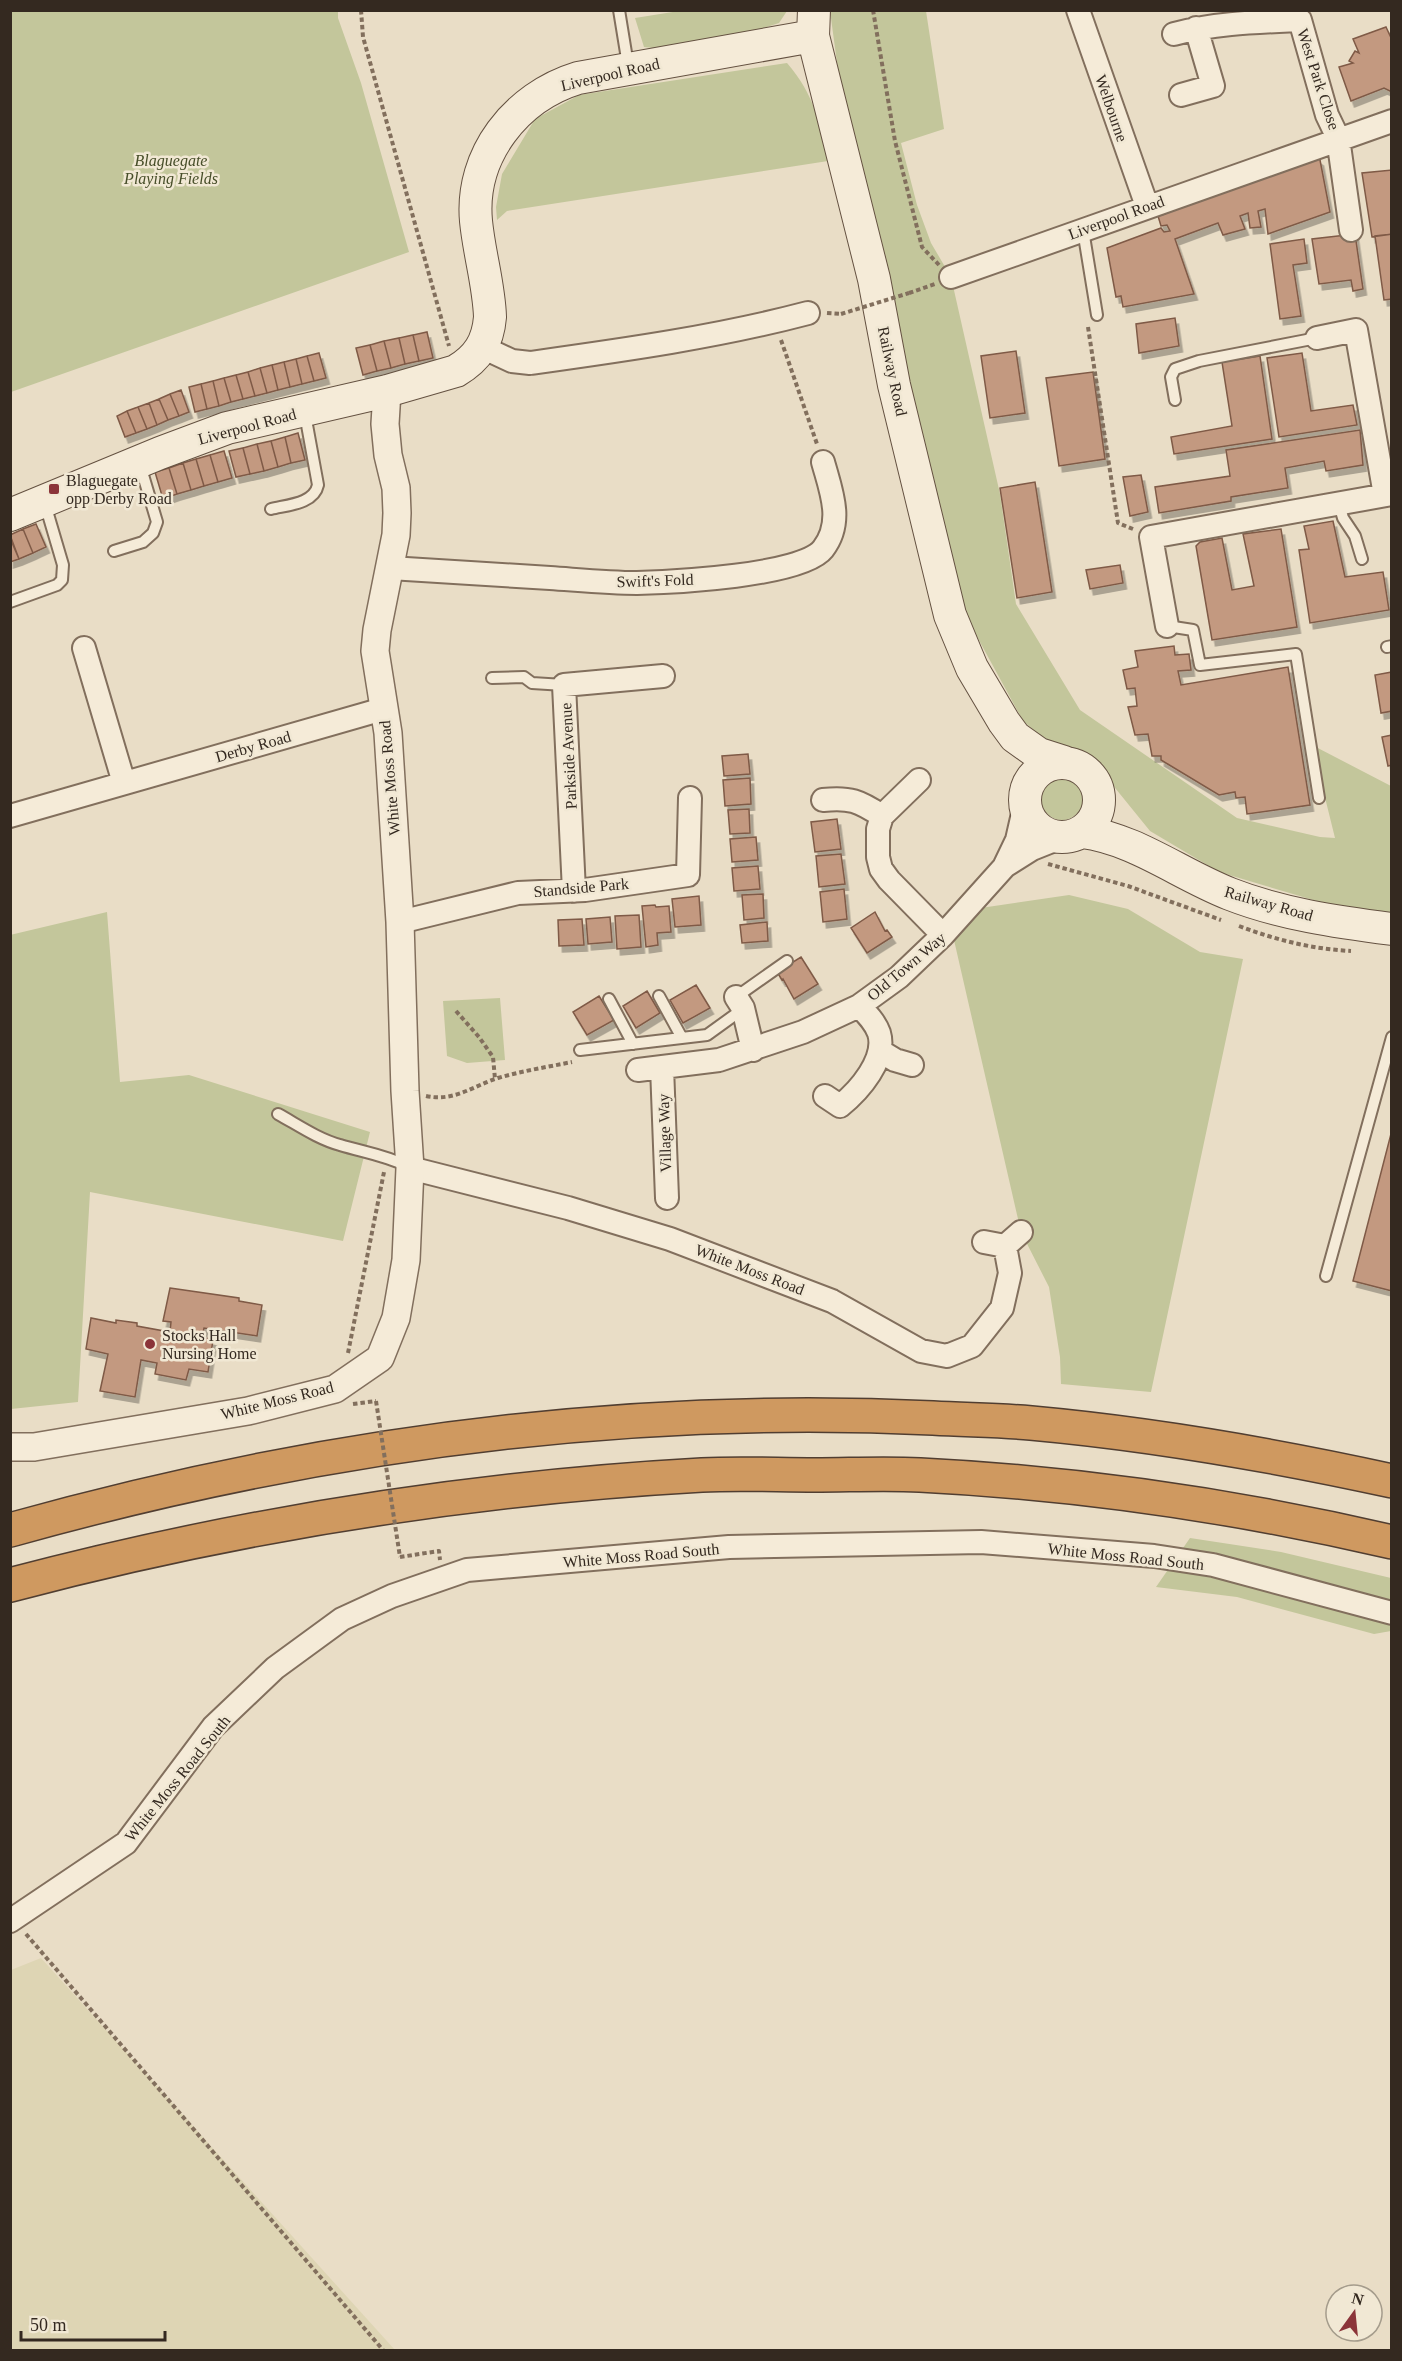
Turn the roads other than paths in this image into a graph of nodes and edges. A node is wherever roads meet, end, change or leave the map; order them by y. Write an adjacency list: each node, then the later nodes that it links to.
1 (619, 10): 7 (lane)
2 (1078, 10): 11 (street, Welbourne)
3 (1300, 15): 5 (street, West Park Close); 10 (street, West Park Close)
4 (813, 23): 7 (main road, Liverpool Road); 39 (main road, Railway Road)
5 (1196, 28): 6 (street, West Park Close); 8 (street)
6 (1174, 34)
7 (628, 69): 18 (main road, Liverpool Road)
8 (1181, 95)
9 (1392, 121): 10 (street, Liverpool Road)
10 (1338, 138): 11 (street, Liverpool Road); 13 (street, West Park Close)
11 (1147, 206): 12 (street, Liverpool Road)
12 (1083, 229): 14 (street, Liverpool Road); 16 (lane)
13 (1351, 230)
14 (951, 277)
15 (808, 313): 18 (street)
16 (1097, 315)
17 (1317, 338): 20 (lane); 24 (street)
18 (482, 347): 19 (main road, Liverpool Road)
19 (387, 392): 21 (main road, Liverpool Road); 31 (street, White Moss Road)
20 (1175, 400)
21 (304, 411): 22 (main road, Liverpool Road); 27 (lane)
22 (139, 462): 25 (main road, Liverpool Road); 29 (lane)
23 (823, 462): 31 (street, Swift's Fold)
24 (1388, 495): 26 (street)
25 (44, 501): 28 (main road, Liverpool Road); 32 (lane)
26 (1339, 504): 30 (lane); 33 (street)
27 (271, 509)
28 (10, 515)
29 (114, 551)
30 (1362, 558)
31 (390, 568): 38 (street, White Moss Road)
32 (10, 602)
33 (1167, 626): 45 (lane)
34 (93, 655): 42 (street)
35 (663, 676): 37 (street, Parkside Avenue)
36 (492, 678): 37 (lane)
37 (564, 685): 53 (street, Parkside Avenue)
38 (383, 709): 42 (street, Derby Road); 54 (street, White Moss Road)
39 (1004, 722): 40 (main road, Railway Road); 46 (main road, Railway Road)
40 (1064, 762): 43 (main road); 46 (main road)
41 (919, 780): 49 (street)
42 (124, 783): 48 (street, Derby Road)
43 (1099, 793): 50 (main road); 51 (main road, Railway Road)
44 (690, 798): 53 (street, Standside Park)
45 (1320, 798)
46 (1025, 799): 50 (main road); 52 (street, Old Town Way)
47 (823, 800): 49 (street)
48 (10, 816)
49 (882, 816): 56 (street)
50 (1072, 834): 51 (main road, Railway Road); 52 (street, Old Town Way)
51 (1154, 856): 55 (main road, Railway Road)
52 (1005, 866): 56 (street, Old Town Way)
53 (574, 891): 54 (street, Standside Park)
54 (400, 922): 73 (street, White Moss Road)
55 (1392, 929)
56 (943, 935): 61 (street, Old Town Way)
57 (787, 962): 60 (lane)
58 (659, 996): 63 (lane)
59 (609, 999): 64 (lane)
60 (740, 1003): 63 (lane); 65 (street)
61 (859, 1006): 65 (street, Old Town Way); 66 (street)
62 (1392, 1037): 76 (lane)
63 (682, 1038): 64 (lane)
64 (633, 1044): 67 (lane)
65 (753, 1050): 69 (street, Old Town Way)
66 (880, 1051): 68 (street); 71 (street)
67 (579, 1055)
68 (912, 1065)
69 (662, 1067): 70 (street, Old Town Way); 74 (street, Village Way)
70 (638, 1070)
71 (836, 1108)
72 (278, 1114): 73 (lane)
73 (399, 1162): 75 (street, White Moss Road); 77 (street, White Moss Road)
74 (667, 1198)
75 (1003, 1240)
76 (1326, 1276)
77 (10, 1447)
78 (1392, 1481): 79 (highway)
79 (10, 1530)
80 (1392, 1542): 81 (highway)
81 (10, 1585)
82 (1392, 1613): 83 (street, White Moss Road South)
83 (12, 1920)

